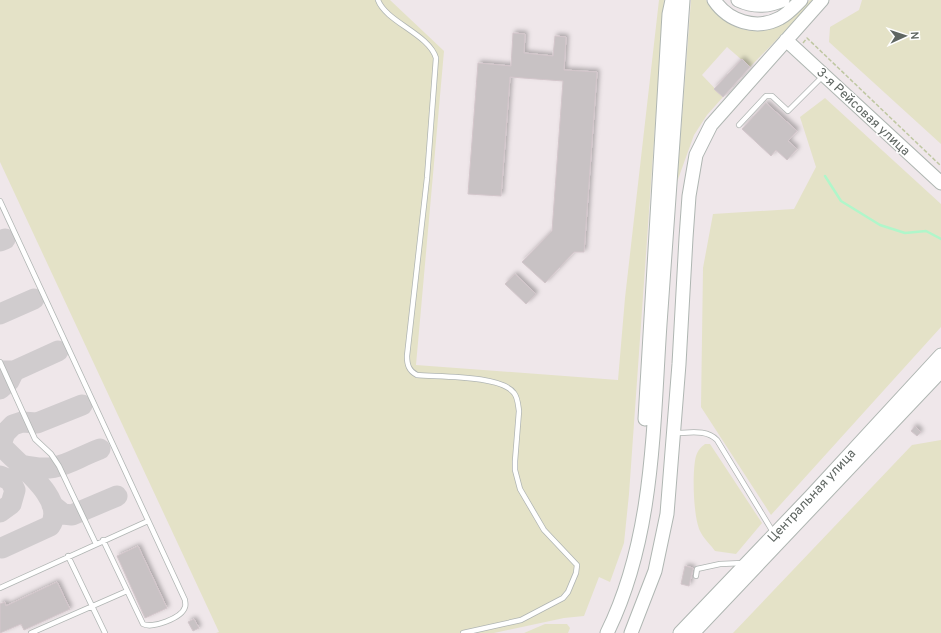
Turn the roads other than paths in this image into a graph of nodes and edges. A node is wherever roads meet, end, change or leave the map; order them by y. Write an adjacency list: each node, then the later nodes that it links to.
1 (378, 0): 31 (lane)
2 (672, 0): 19 (main road)
3 (683, 0): 19 (main road)
4 (714, 0): 7 (main road)
5 (738, 0): 6 (main road)
6 (783, 0)
7 (801, 0)
8 (822, 0): 9 (main road)
9 (786, 40): 10 (main road, 3-я Рейсовая улица); 17 (main road)
10 (824, 75): 11 (lane); 12 (main road, 3-я Рейсовая улица)
11 (739, 125)
12 (941, 183)
13 (0, 201): 18 (lane)
14 (941, 355): 20 (main road, Центральная улица)
15 (0, 362): 22 (lane)
16 (941, 371): 35 (main road, Центральная улица)
17 (673, 433): 20 (lane); 33 (main road)
18 (148, 521): 21 (lane); 27 (lane)
19 (641, 534): 32 (main road)
20 (775, 534): 24 (main road, Центральная улица)
21 (103, 540): 22 (lane); 27 (lane)
22 (96, 544): 23 (lane)
23 (68, 556): 26 (lane); 28 (lane)
24 (746, 563): 25 (lane); 34 (main road, Центральная улица)
25 (696, 576)
26 (0, 588)
27 (127, 591): 28 (lane)
28 (93, 606): 29 (lane); 30 (lane)
29 (31, 633)
30 (105, 633)
31 (463, 633)
32 (607, 633)
33 (631, 633)
34 (680, 633)
35 (693, 633)

